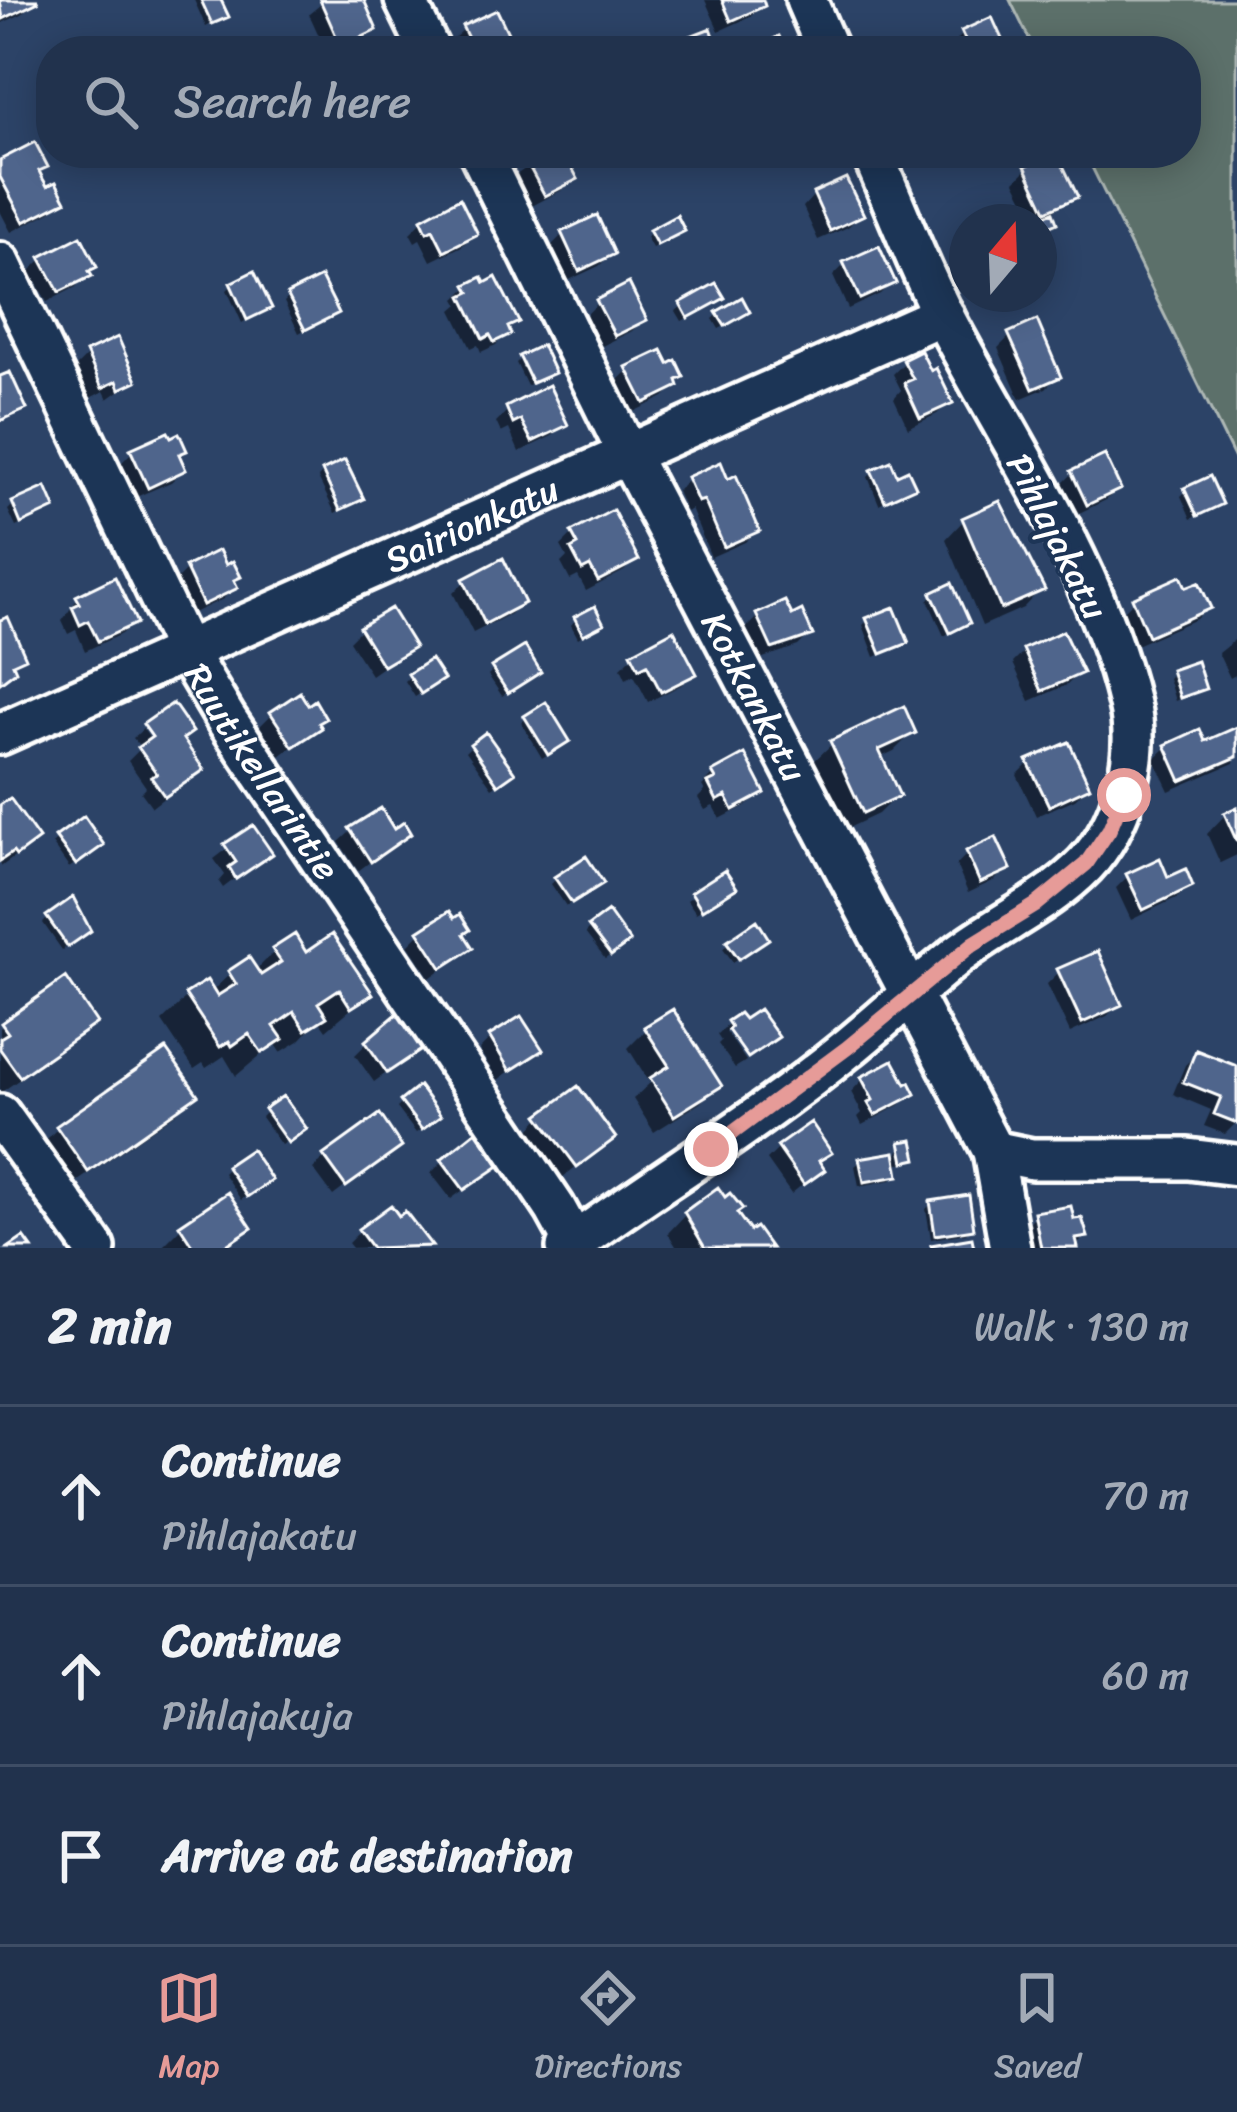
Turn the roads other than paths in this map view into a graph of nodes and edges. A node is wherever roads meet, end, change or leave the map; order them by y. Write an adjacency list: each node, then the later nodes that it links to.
1 (405, 0): 3 (street)
2 (806, 0): 4 (street)
3 (423, 36)
4 (822, 36)
5 (487, 168): 10 (street, Kotkankatu)
6 (879, 168): 8 (street, Pihlajakatu)
7 (0, 262): 9 (street, Ruutikellarintie)
8 (943, 314): 10 (street, Sairionkatu); 13 (street, Pihlajakatu)
9 (13, 320): 11 (street, Ruutikellarintie)
10 (629, 456): 11 (street, Sairionkatu); 13 (street, Kotkankatu)
11 (186, 652): 12 (street, Sairionkatu); 17 (street, Ruutikellarintie)
12 (0, 734)
13 (912, 991): 15 (street, Kotkankatu); 17 (street, Pihlajakatu)
14 (0, 1115): 18 (street)
15 (993, 1151): 16 (street); 19 (street, Kotkankatu)
16 (1237, 1165)
17 (573, 1246)
18 (95, 1248)
19 (1010, 1248)

